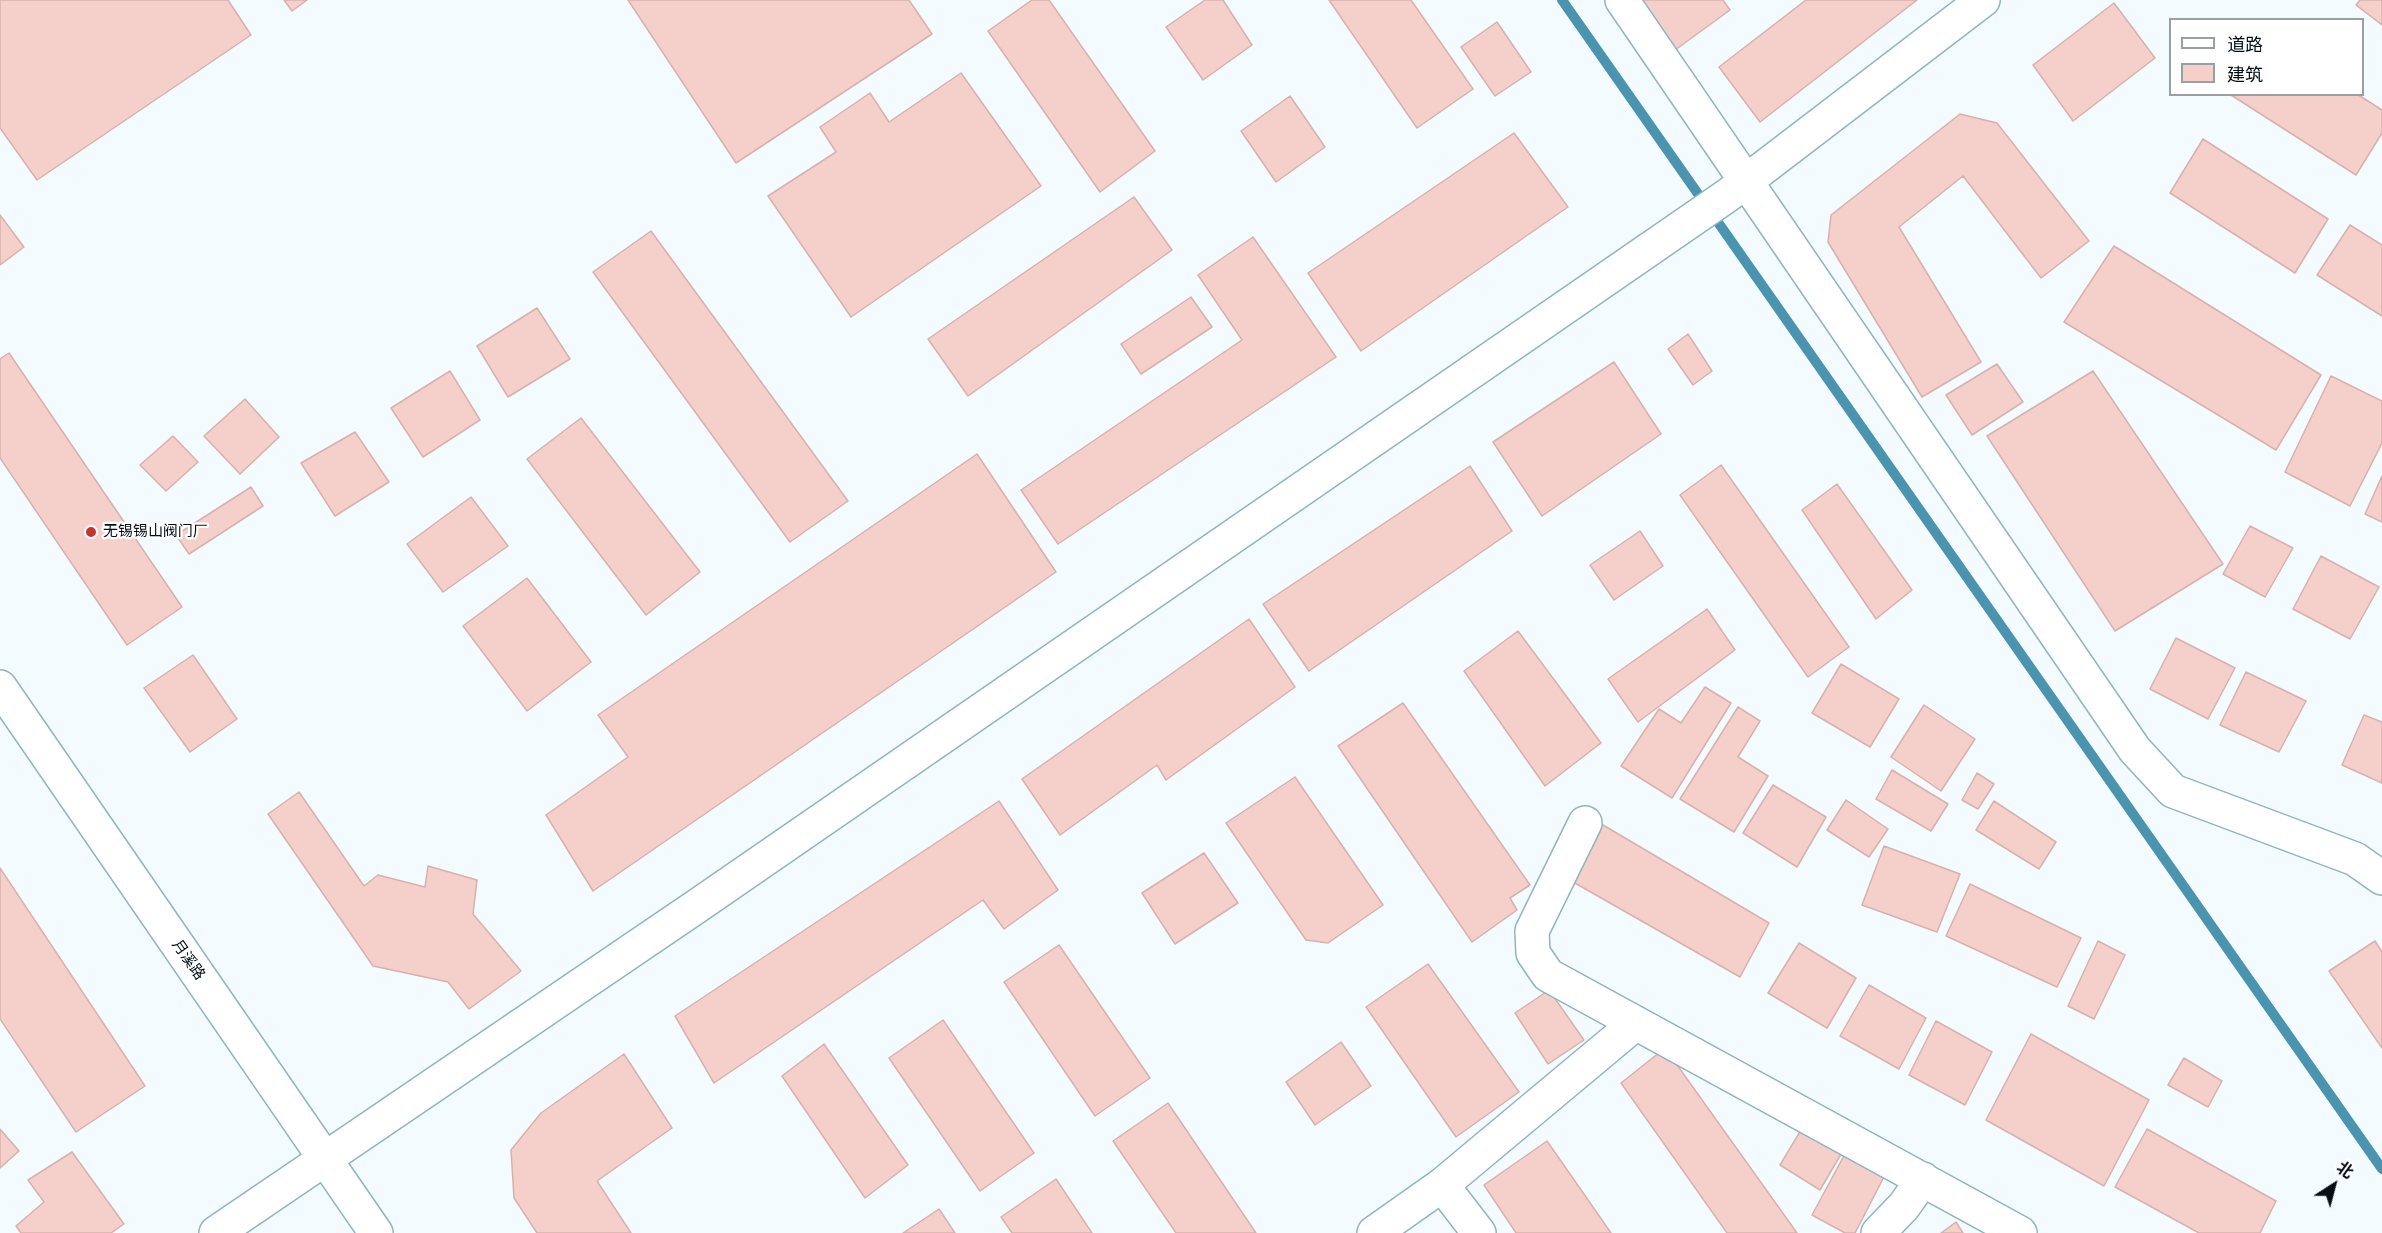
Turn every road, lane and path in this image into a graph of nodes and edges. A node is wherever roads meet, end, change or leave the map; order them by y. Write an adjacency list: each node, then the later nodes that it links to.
1 (1622, 0): 3 (street)
2 (1983, 0): 3 (street)
3 (1738, 189): 6 (street); 8 (street)
4 (0, 687): 8 (street, 月溪路)
5 (1585, 823): 7 (street)
6 (2382, 878)
7 (1636, 1023): 9 (street); 10 (street)
8 (324, 1158): 11 (street); 12 (street, 月溪路)
9 (1923, 1179): 15 (street); 16 (street)
10 (1442, 1185): 13 (street); 14 (street)
11 (216, 1233)
12 (376, 1233)
13 (1374, 1233)
14 (1479, 1233)
15 (1878, 1233)
16 (2020, 1233)

